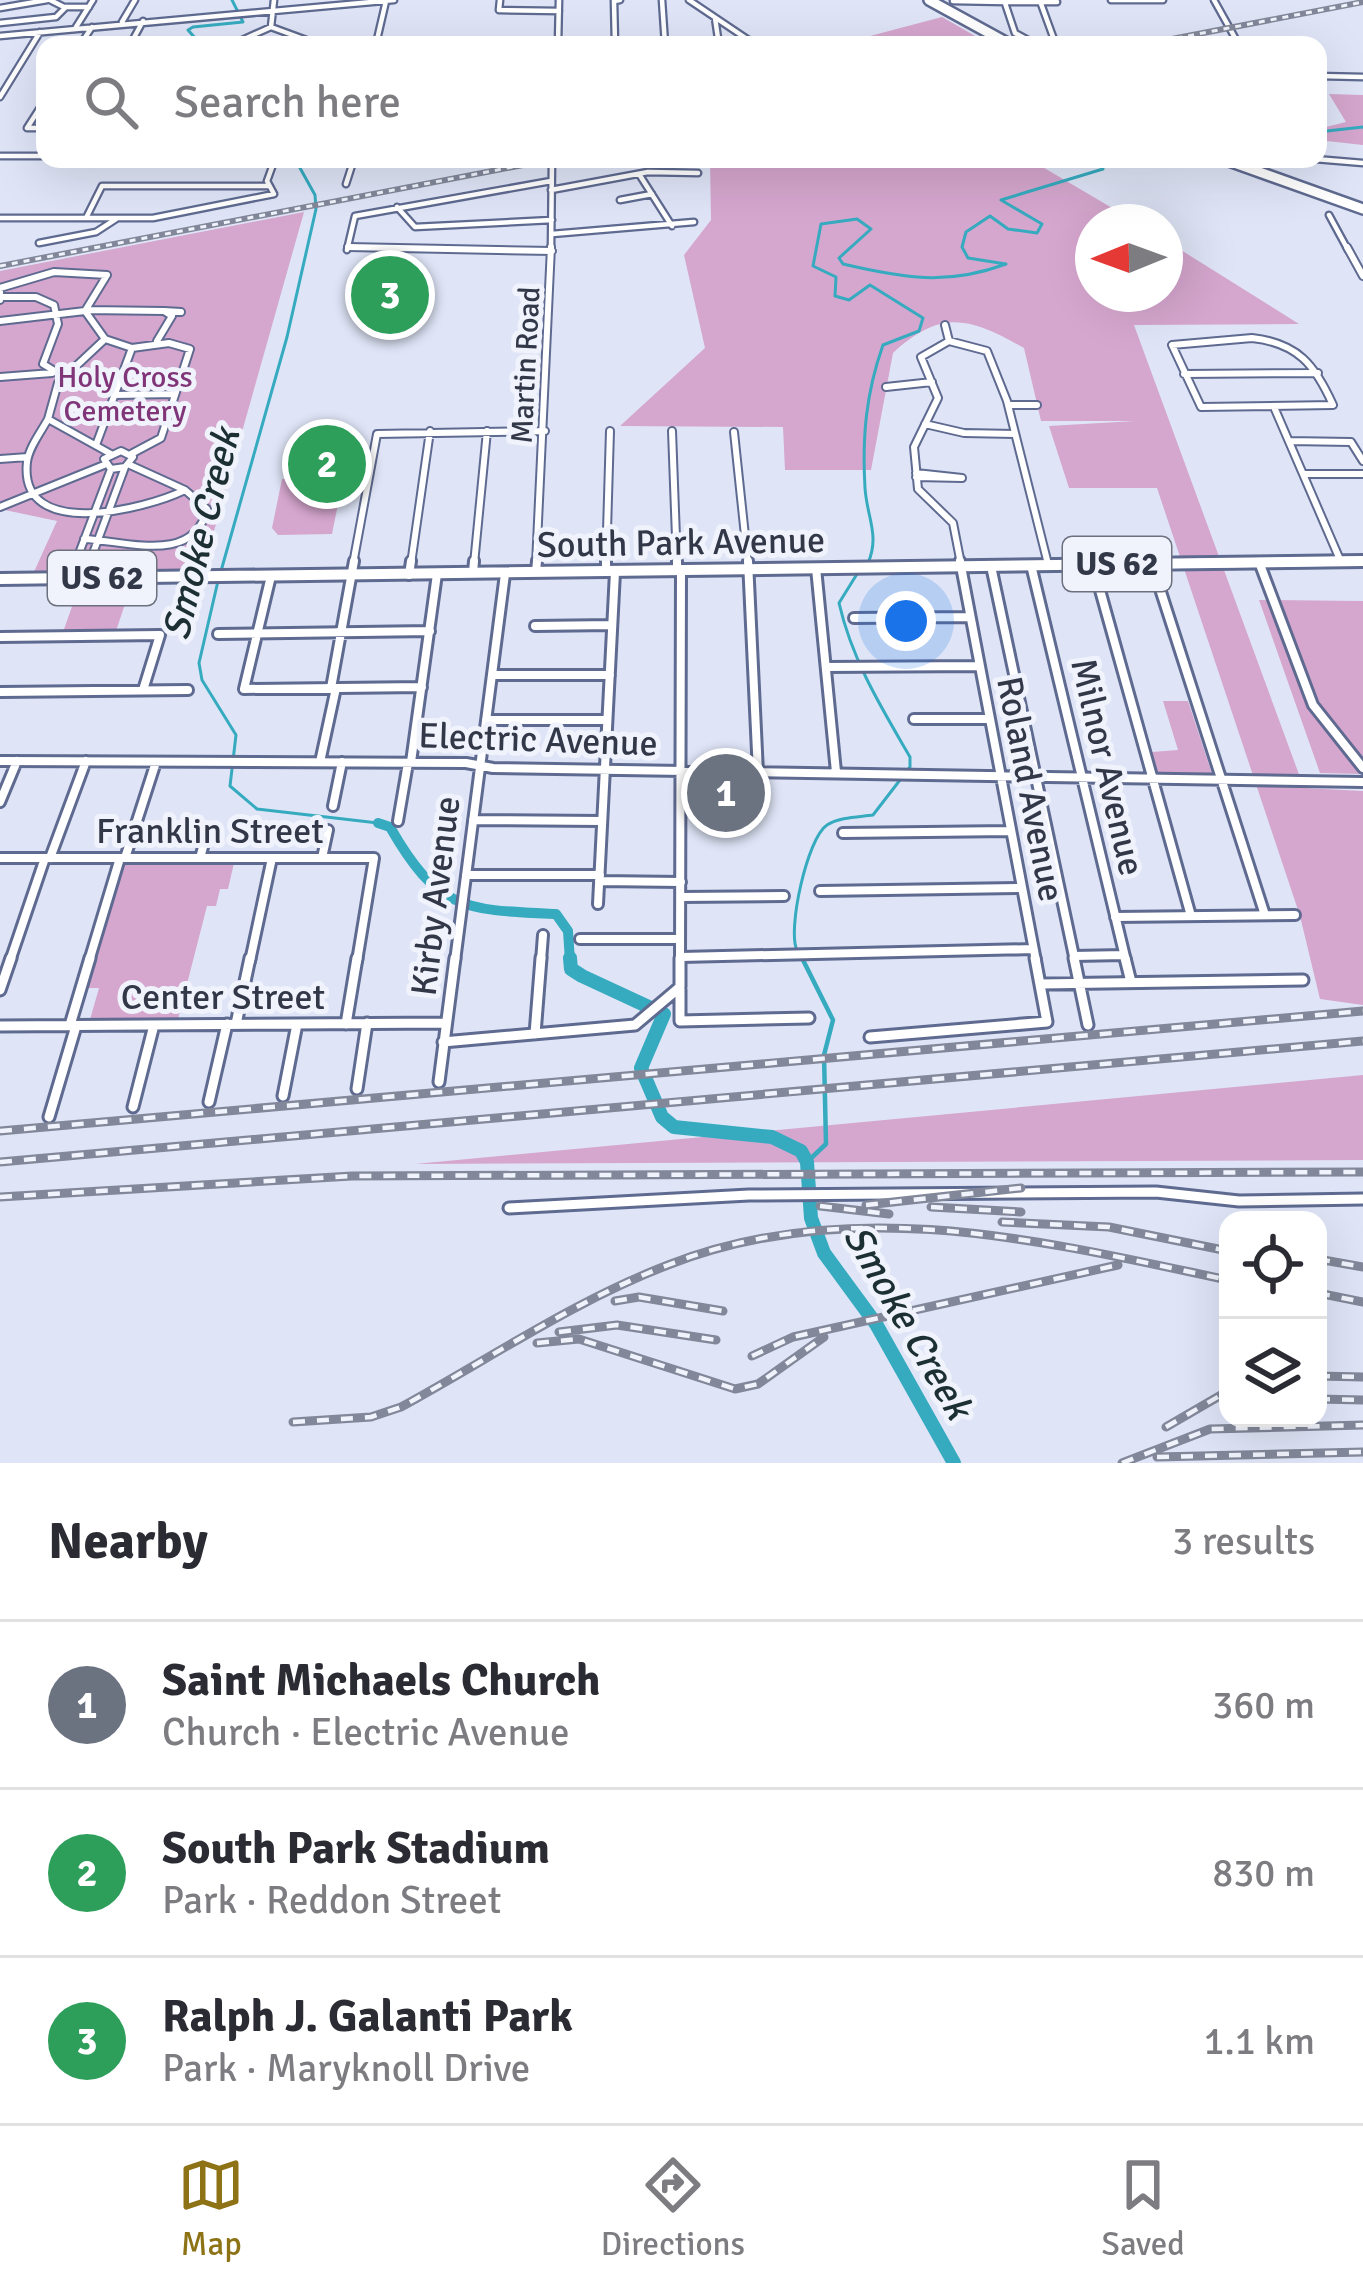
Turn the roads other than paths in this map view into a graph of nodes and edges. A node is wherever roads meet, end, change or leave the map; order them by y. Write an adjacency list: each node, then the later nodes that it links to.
1 (48, 0): 21 (street); 23 (street)
2 (93, 0): 22 (street)
3 (136, 0): 29 (street)
4 (390, 0): 18 (street); 40 (street)
5 (500, 0): 24 (street)
6 (559, 0): 24 (street)
7 (620, 0): 42 (street)
8 (662, 0): 43 (street)
9 (689, 0): 26 (street)
10 (926, 0): 46 (highway); 47 (highway)
11 (1111, 0): 12 (street)
12 (1162, 0)
13 (1214, 0): 50 (street)
14 (953, 1): 15 (street)
15 (968, 1): 16 (street); 25 (street)
16 (1004, 1): 17 (street); 48 (street)
17 (1040, 1): 19 (street); 49 (street)
18 (319, 2): 20 (street)
19 (1058, 2)
20 (273, 4): 27 (street); 31 (street)
21 (66, 7): 22 (street); 28 (street)
22 (88, 7): 32 (street)
23 (0, 8)
24 (559, 11): 41 (street)
25 (971, 11)
26 (715, 18): 44 (street); 45 (street)
27 (143, 21): 29 (street); 37 (street)
28 (0, 23)
29 (122, 23): 30 (street)
30 (92, 26): 32 (street); 36 (street)
31 (271, 27): 38 (street); 39 (street)
32 (75, 28): 33 (street)
33 (40, 32): 34 (street); 35 (street)
34 (0, 36)
35 (37, 36)
36 (86, 36)
37 (135, 36)
38 (251, 36)
39 (279, 36)
40 (378, 36)
41 (558, 36)
42 (615, 36)
43 (665, 36)
44 (718, 36)
45 (742, 36)
46 (985, 36)
47 (994, 36)
48 (1020, 36)
49 (1054, 36)
50 (1234, 36)
51 (36, 38): 54 (street)
52 (1327, 76): 53 (street)
53 (1363, 76)
54 (1, 93)
55 (0, 156): 56 (street)
56 (36, 156)
57 (1327, 160): 58 (street)
58 (1359, 163)
59 (273, 168): 68 (street)
60 (351, 168): 66 (street)
61 (552, 168): 67 (street, Martin Road)
62 (1251, 168): 71 (highway)
63 (1267, 168): 71 (highway)
64 (698, 173): 65 (street)
65 (639, 174): 67 (street); 69 (street)
66 (346, 184)
67 (551, 185): 72 (street); 77 (street, Martin Road)
68 (270, 186): 75 (street); 76 (street)
69 (652, 194): 70 (street); 79 (street)
70 (620, 200)
71 (1363, 204)
72 (397, 207): 77 (street); 82 (street)
73 (1329, 215): 83 (street)
74 (0, 218): 75 (street)
75 (86, 218): 76 (street)
76 (116, 218): 81 (street)
77 (552, 220): 80 (street, Martin Road)
78 (694, 222): 79 (street)
79 (672, 226): 80 (street)
80 (552, 234): 82 (street, Martin Road)
81 (39, 243)
82 (552, 251): 111 (street, Martin Road)
83 (1363, 276)
84 (1, 298): 85 (street); 88 (street)
85 (85, 311): 87 (street); 88 (street); 91 (street)
86 (184, 311): 87 (street)
87 (168, 314): 92 (street)
88 (57, 315): 89 (street); 95 (street)
89 (0, 321)
90 (945, 325): 93 (street)
91 (105, 339): 94 (street); 99 (street)
92 (167, 339): 94 (street); 102 (street)
93 (949, 341): 100 (street); 105 (street)
94 (132, 348): 103 (street)
95 (53, 373): 98 (street); 99 (street)
96 (1318, 373): 97 (street); 97 (street); 106 (street)
97 (1184, 374): 106 (street)
98 (0, 376)
99 (63, 376): 107 (street)
100 (932, 382): 101 (street); 108 (street)
101 (886, 387)
102 (176, 394): 103 (street); 119 (street)
103 (114, 395): 117 (street)
104 (1036, 404): 105 (street)
105 (1008, 405): 115 (street)
106 (1274, 407): 116 (street)
107 (49, 419): 117 (street); 120 (street)
108 (926, 424): 115 (street); 127 (street)
109 (430, 431): 110 (street); 152 (street); 154 (street)
110 (487, 431): 111 (street); 150 (street)
111 (544, 431): 148 (street, Martin Road)
112 (610, 431): 147 (street)
113 (672, 431): 146 (street)
114 (734, 432): 145 (street)
115 (1015, 434): 141 (street)
116 (1289, 441): 122 (street); 125 (street)
117 (96, 445): 118 (street)
118 (111, 454): 119 (street); 124 (street)
119 (131, 454): 123 (street)
120 (29, 457): 121 (street); 129 (street)
121 (0, 459)
122 (1363, 461)
123 (128, 466): 124 (street); 128 (street); 132 (street)
124 (107, 467): 129 (street); 131 (street)
125 (1303, 474): 126 (street); 137 (street)
126 (1363, 474)
127 (916, 475): 127 (street); 142 (street, Roland Avenue)
128 (185, 490): 132 (street); 134 (street)
129 (34, 494): 130 (street); 131 (street)
130 (0, 507)
131 (94, 513): 132 (street); 133 (street)
132 (108, 513): 134 (street)
133 (84, 539): 134 (street); 155 (street)
134 (98, 539): 156 (street)
135 (1363, 561): 137 (main road, South Park Avenue / US 62)
136 (1258, 562): 137 (main road, South Park Avenue / US 62); 139 (main road, South Park Avenue / US 62); 188 (street)
137 (1341, 562)
138 (1093, 564): 139 (main road, South Park Avenue / US 62); 141 (main road, South Park Avenue / US 62); 196 (street)
139 (1152, 564): 197 (street)
140 (1031, 565): 141 (main road, South Park Avenue / US 62); 143 (main road, South Park Avenue / US 62); 195 (street, Milnor Avenue)
141 (1048, 565)
142 (961, 566): 143 (main road, South Park Avenue / US 62); 144 (main road, South Park Avenue / US 62); 158 (street, Roland Avenue)
143 (992, 566): 194 (street)
144 (817, 568): 145 (main road, South Park Avenue / US 62); 168 (street)
145 (747, 569): 146 (main road, South Park Avenue / US 62); 191 (street)
146 (679, 571): 147 (main road, South Park Avenue / US 62); 190 (street)
147 (610, 572): 148 (main road, South Park Avenue / US 62); 160 (street)
148 (536, 573): 151 (main road, South Park Avenue / US 62)
149 (437, 574): 150 (main road, South Park Avenue / US 62); 152 (main road, South Park Avenue / US 62); 162 (street)
150 (473, 574): 151 (main road, South Park Avenue / US 62)
151 (505, 574): 169 (street, Kirby Avenue)
152 (409, 575): 154 (main road, South Park Avenue / US 62)
153 (272, 576): 154 (main road, South Park Avenue / US 62); 156 (main road, South Park Avenue / US 62); 164 (street)
154 (353, 576): 163 (street)
155 (70, 578): 156 (main road, South Park Avenue / US 62); 157 (main road, South Park Avenue / US 62)
156 (84, 578)
157 (0, 580)
158 (969, 617): 159 (street); 167 (street, Roland Avenue)
159 (854, 618)
160 (612, 625): 161 (street); 170 (street)
161 (535, 626)
162 (430, 631): 163 (street); 171 (street)
163 (342, 632): 164 (street); 172 (street)
164 (257, 633): 165 (street); 172 (street)
165 (218, 634)
166 (0, 637): 173 (street)
167 (979, 666): 168 (street); 176 (street, Roland Avenue)
168 (826, 667): 192 (street)
169 (492, 675): 170 (street); 178 (street, Kirby Avenue)
170 (610, 675): 179 (street)
171 (422, 687): 172 (street); 186 (street)
172 (334, 688): 184 (street)
173 (143, 690): 174 (street); 175 (street)
174 (188, 690)
175 (0, 692)
176 (988, 718): 177 (street); 193 (street, Roland Avenue)
177 (914, 719)
178 (486, 720): 179 (street); 187 (street, Kirby Avenue)
179 (607, 720): 189 (street)
180 (0, 761): 181 (street, Electric Avenue)
181 (17, 761): 182 (street, Electric Avenue); 199 (street)
182 (86, 761): 183 (street, Electric Avenue); 209 (street)
183 (156, 762): 184 (street, Electric Avenue); 210 (street)
184 (320, 762): 185 (street, Electric Avenue)
185 (342, 762): 186 (street, Electric Avenue); 200 (street)
186 (410, 762): 187 (street, Electric Avenue); 201 (street)
187 (480, 766): 189 (street, Electric Avenue); 202 (street, Kirby Avenue)
188 (1363, 768)
189 (605, 769): 190 (street, Electric Avenue); 203 (street)
190 (680, 772): 191 (street, Electric Avenue); 216 (street)
191 (758, 772): 192 (street, Electric Avenue)
192 (836, 772): 193 (street, Electric Avenue)
193 (999, 775): 194 (street, Electric Avenue); 206 (street, Roland Avenue)
194 (1036, 776): 195 (street, Electric Avenue); 231 (street)
195 (1082, 777): 196 (street, Electric Avenue); 225 (street, Milnor Avenue)
196 (1153, 778): 197 (street, Electric Avenue); 224 (street)
197 (1222, 780): 198 (street, Electric Avenue); 222 (street)
198 (1363, 782)
199 (0, 802)
200 (333, 806)
201 (398, 820)
202 (473, 820): 203 (street); 214 (street, Kirby Avenue)
203 (602, 820): 215 (street)
204 (208, 829): 211 (street)
205 (328, 830): 213 (street)
206 (1010, 831): 207 (street); 217 (street, Roland Avenue)
207 (843, 833)
208 (0, 858): 209 (street, Franklin Street)
209 (47, 858): 210 (street, Franklin Street); 238 (street)
210 (123, 858): 211 (street, Franklin Street); 245 (street)
211 (200, 858): 212 (street, Franklin Street)
212 (272, 858): 213 (street, Franklin Street); 241 (street)
213 (322, 858): 243 (street, Franklin Street)
214 (466, 875): 215 (street); 240 (street, Kirby Avenue)
215 (600, 878): 216 (street); 221 (street)
216 (681, 882): 220 (street)
217 (1021, 888): 218 (street); 229 (street, Roland Avenue)
218 (820, 891)
219 (784, 896): 220 (street)
220 (681, 897): 228 (street)
221 (598, 904)
222 (1265, 915): 223 (street); 224 (street)
223 (1295, 915)
224 (1191, 916): 225 (street)
225 (1115, 917): 230 (street, Milnor Avenue)
226 (543, 935): 249 (street)
227 (580, 939): 228 (street)
228 (681, 939): 232 (street)
229 (1033, 949): 232 (street); 236 (street, Roland Avenue)
230 (1124, 955): 231 (street); 234 (street, Milnor Avenue)
231 (1074, 956): 235 (street)
232 (680, 957): 237 (street)
233 (1303, 980): 234 (street)
234 (1131, 982): 235 (street)
235 (1079, 983): 236 (street); 247 (street)
236 (1040, 984): 250 (street, Roland Avenue)
237 (680, 987): 239 (street); 249 (street)
238 (0, 990)
239 (808, 1018)
240 (446, 1023): 244 (street, Center Street); 251 (street, Kirby Avenue)
241 (232, 1024): 242 (street, Center Street); 246 (street, Center Street); 255 (street)
242 (297, 1024): 243 (street, Center Street); 254 (street)
243 (346, 1024): 244 (street, Center Street)
244 (367, 1024): 253 (street)
245 (73, 1025): 246 (street, Center Street); 248 (street, Center Street); 257 (street)
246 (154, 1025): 256 (street)
247 (1088, 1025)
248 (0, 1026)
249 (535, 1034): 251 (street)
250 (870, 1037)
251 (443, 1042): 252 (street, Kirby Avenue)
252 (439, 1082)
253 (357, 1089)
254 (283, 1096)
255 (209, 1102)
256 (134, 1108)
257 (49, 1117)
258 (1363, 1199): 259 (street)
259 (508, 1208)

